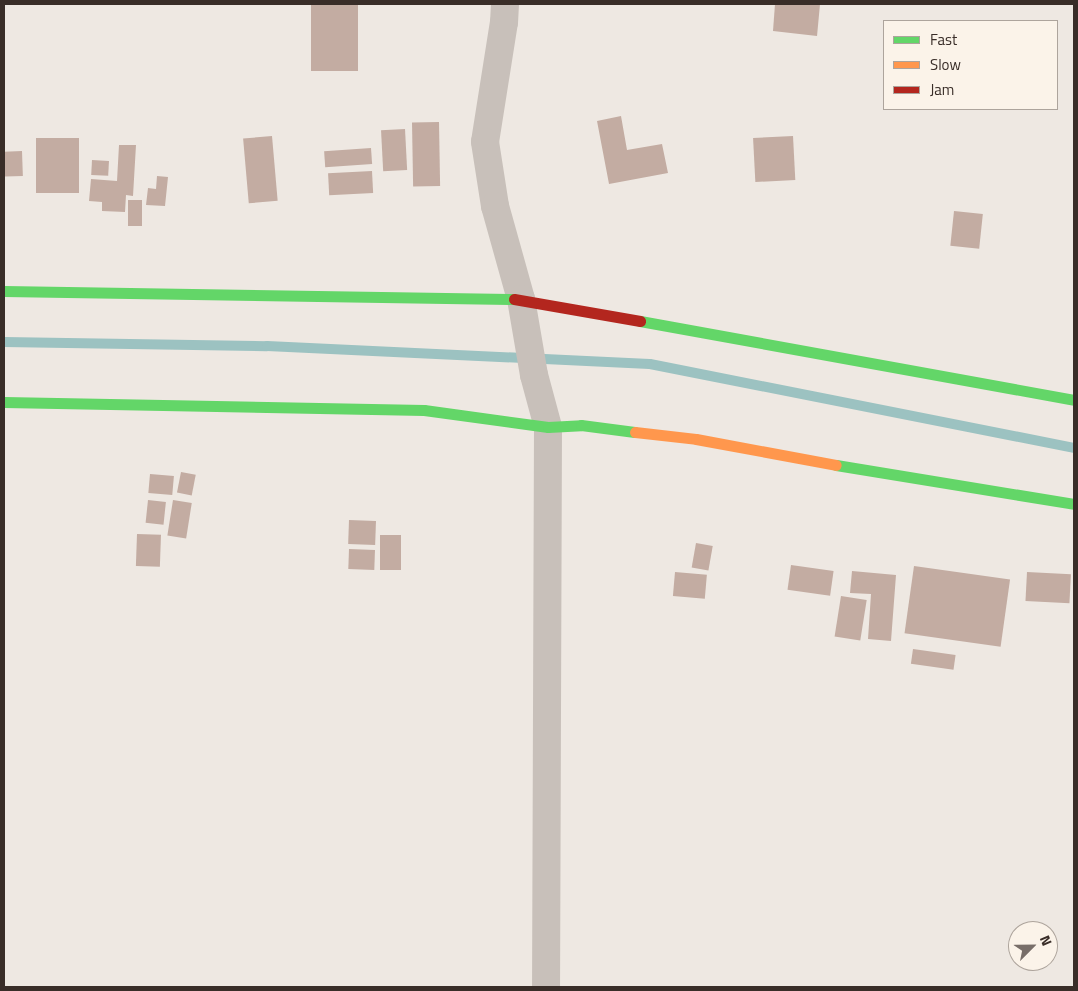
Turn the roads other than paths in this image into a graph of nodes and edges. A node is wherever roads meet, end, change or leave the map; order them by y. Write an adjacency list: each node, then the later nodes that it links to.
1 (505, 4): 3 (street)
2 (4, 291): 3 (main road)
3 (521, 299): 4 (main road); 6 (street)
4 (1074, 400)
5 (4, 402): 6 (main road)
6 (548, 428): 7 (main road); 8 (street)
7 (1074, 504)
8 (546, 987)

